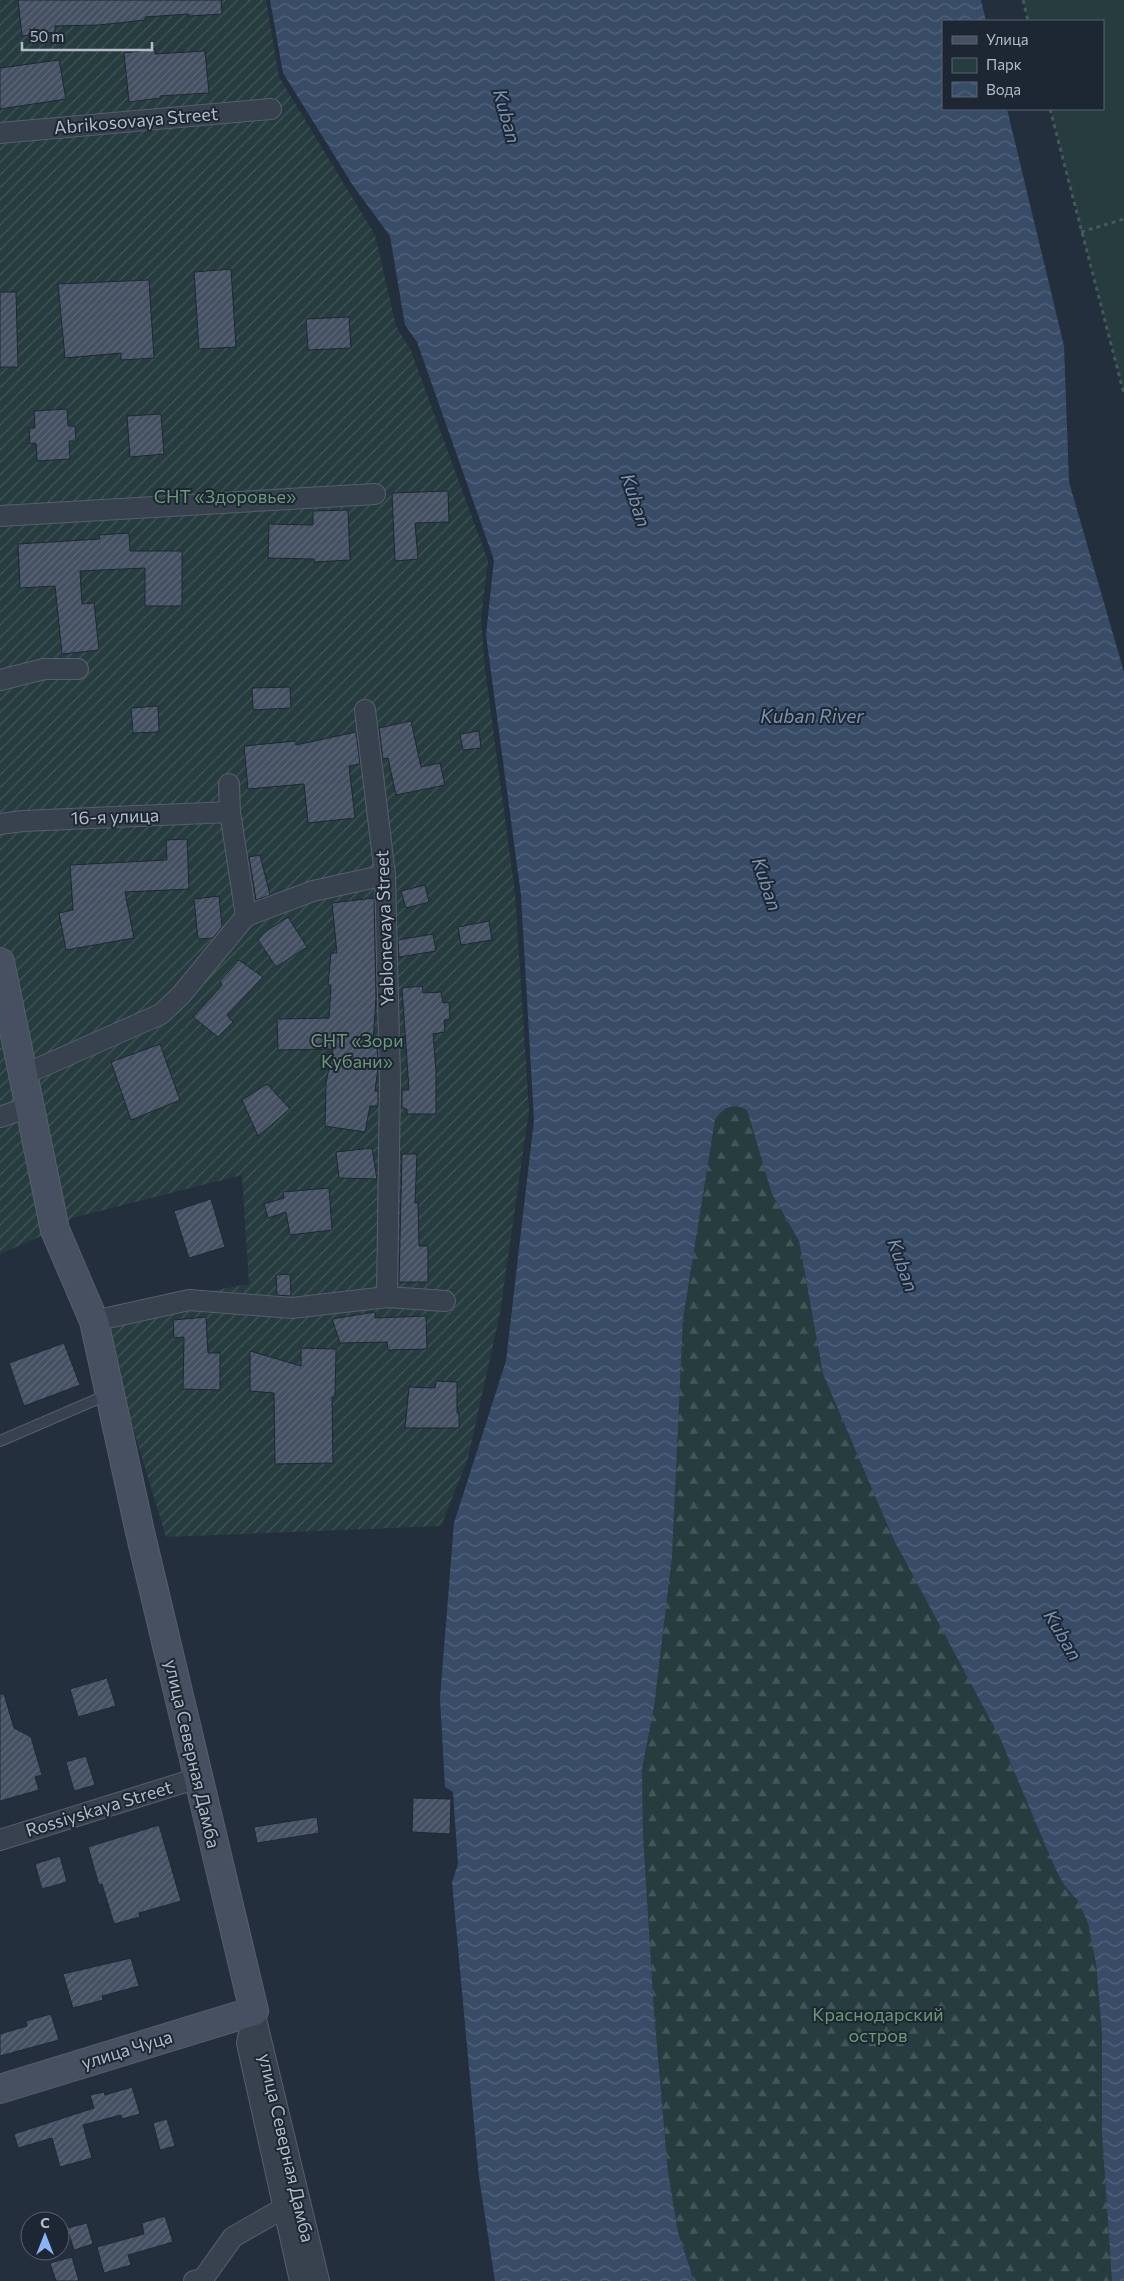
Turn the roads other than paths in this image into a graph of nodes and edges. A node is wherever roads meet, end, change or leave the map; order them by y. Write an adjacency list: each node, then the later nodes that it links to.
1 (271, 109): 2 (street, Abrikosovaya Street)
2 (0, 133)
3 (375, 494): 4 (street)
4 (0, 516)
5 (78, 669): 6 (street)
6 (0, 680)
7 (366, 710): 11 (street, Yablonevaya Street)
8 (229, 784): 9 (street)
9 (230, 812): 10 (street, 16-я улица); 12 (street)
10 (0, 824)
11 (385, 875): 12 (street); 17 (street, Yablonevaya Street)
12 (246, 916): 14 (street)
13 (0, 962): 14 (street, улица Северная Дамба)
14 (23, 1075): 15 (street, улица Северная Дамба)
15 (29, 1107): 16 (street); 19 (street, улица Северная Дамба)
16 (0, 1117)
17 (387, 1297): 18 (street); 19 (street)
18 (445, 1301)
19 (94, 1321): 20 (street, улица Северная Дамба)
20 (110, 1394): 21 (lane); 22 (street, улица Северная Дамба)
21 (0, 1441)
22 (198, 1778): 23 (street, Rossiyskaya Street); 24 (street, улица Северная Дамба)
23 (0, 1840)
24 (254, 2011): 25 (street, улица Чуца); 26 (street); 29 (street, улица Северная Дамба)
25 (0, 2089)
26 (282, 2209): 27 (street); 28 (street)
27 (194, 2281)
28 (300, 2281)
29 (319, 2281)

